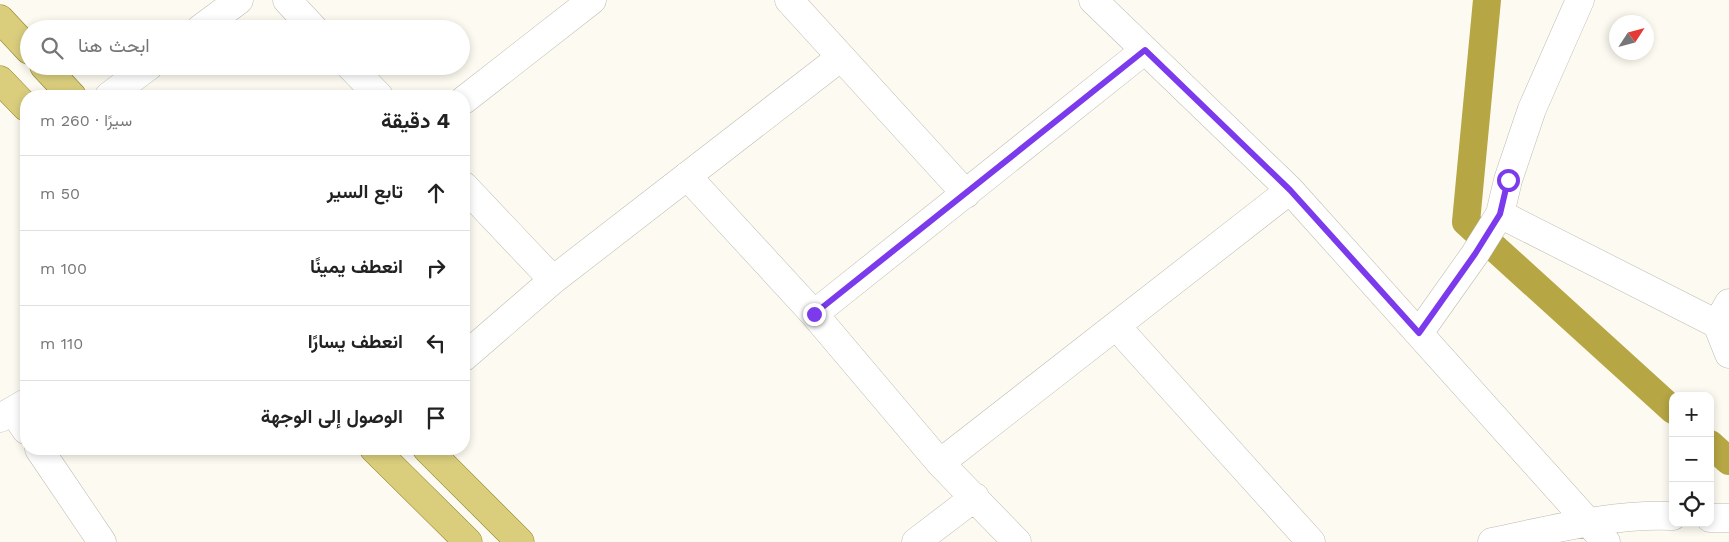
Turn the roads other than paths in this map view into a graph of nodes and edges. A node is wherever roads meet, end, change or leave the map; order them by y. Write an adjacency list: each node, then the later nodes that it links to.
1 (239, 0): 8 (street)
2 (287, 0): 9 (street)
3 (592, 0): 20 (street)
4 (788, 0): 12 (street)
5 (1093, 0): 11 (street)
6 (1580, 0): 26 (street)
7 (0, 19): 10 (main road)
8 (212, 20)
9 (306, 20)
10 (20, 40)
11 (1145, 50): 23 (street); 25 (street)
12 (841, 57): 22 (street); 25 (street)
13 (52, 75): 17 (main road)
14 (137, 75): 18 (street)
15 (358, 75): 19 (street)
16 (0, 80): 21 (main road)
17 (66, 90)
18 (117, 90)
19 (372, 90)
20 (470, 95)
21 (20, 101)
22 (688, 176): 27 (street); 29 (street)
23 (1290, 190): 30 (street); 31 (street)
24 (470, 192): 27 (street)
25 (966, 194): 29 (street)
26 (1500, 214): 28 (street); 31 (street)
27 (553, 280): 32 (street)
28 (1723, 313): 33 (street)
29 (814, 314): 37 (street)
30 (1117, 327): 37 (street); 48 (street)
31 (1419, 333): 42 (street)
32 (470, 353)
33 (1729, 354)
34 (43, 455): 43 (street)
35 (380, 455): 44 (main road)
36 (433, 455): 45 (main road)
37 (940, 463): 38 (street)
38 (975, 497): 46 (street); 47 (street)
39 (1669, 516): 42 (street)
40 (1714, 518): 41 (street)
41 (1729, 518)
42 (1597, 532): 49 (street)
43 (102, 542)
44 (468, 542)
45 (520, 542)
46 (916, 542)
47 (1017, 542)
48 (1311, 542)
49 (1492, 542)

